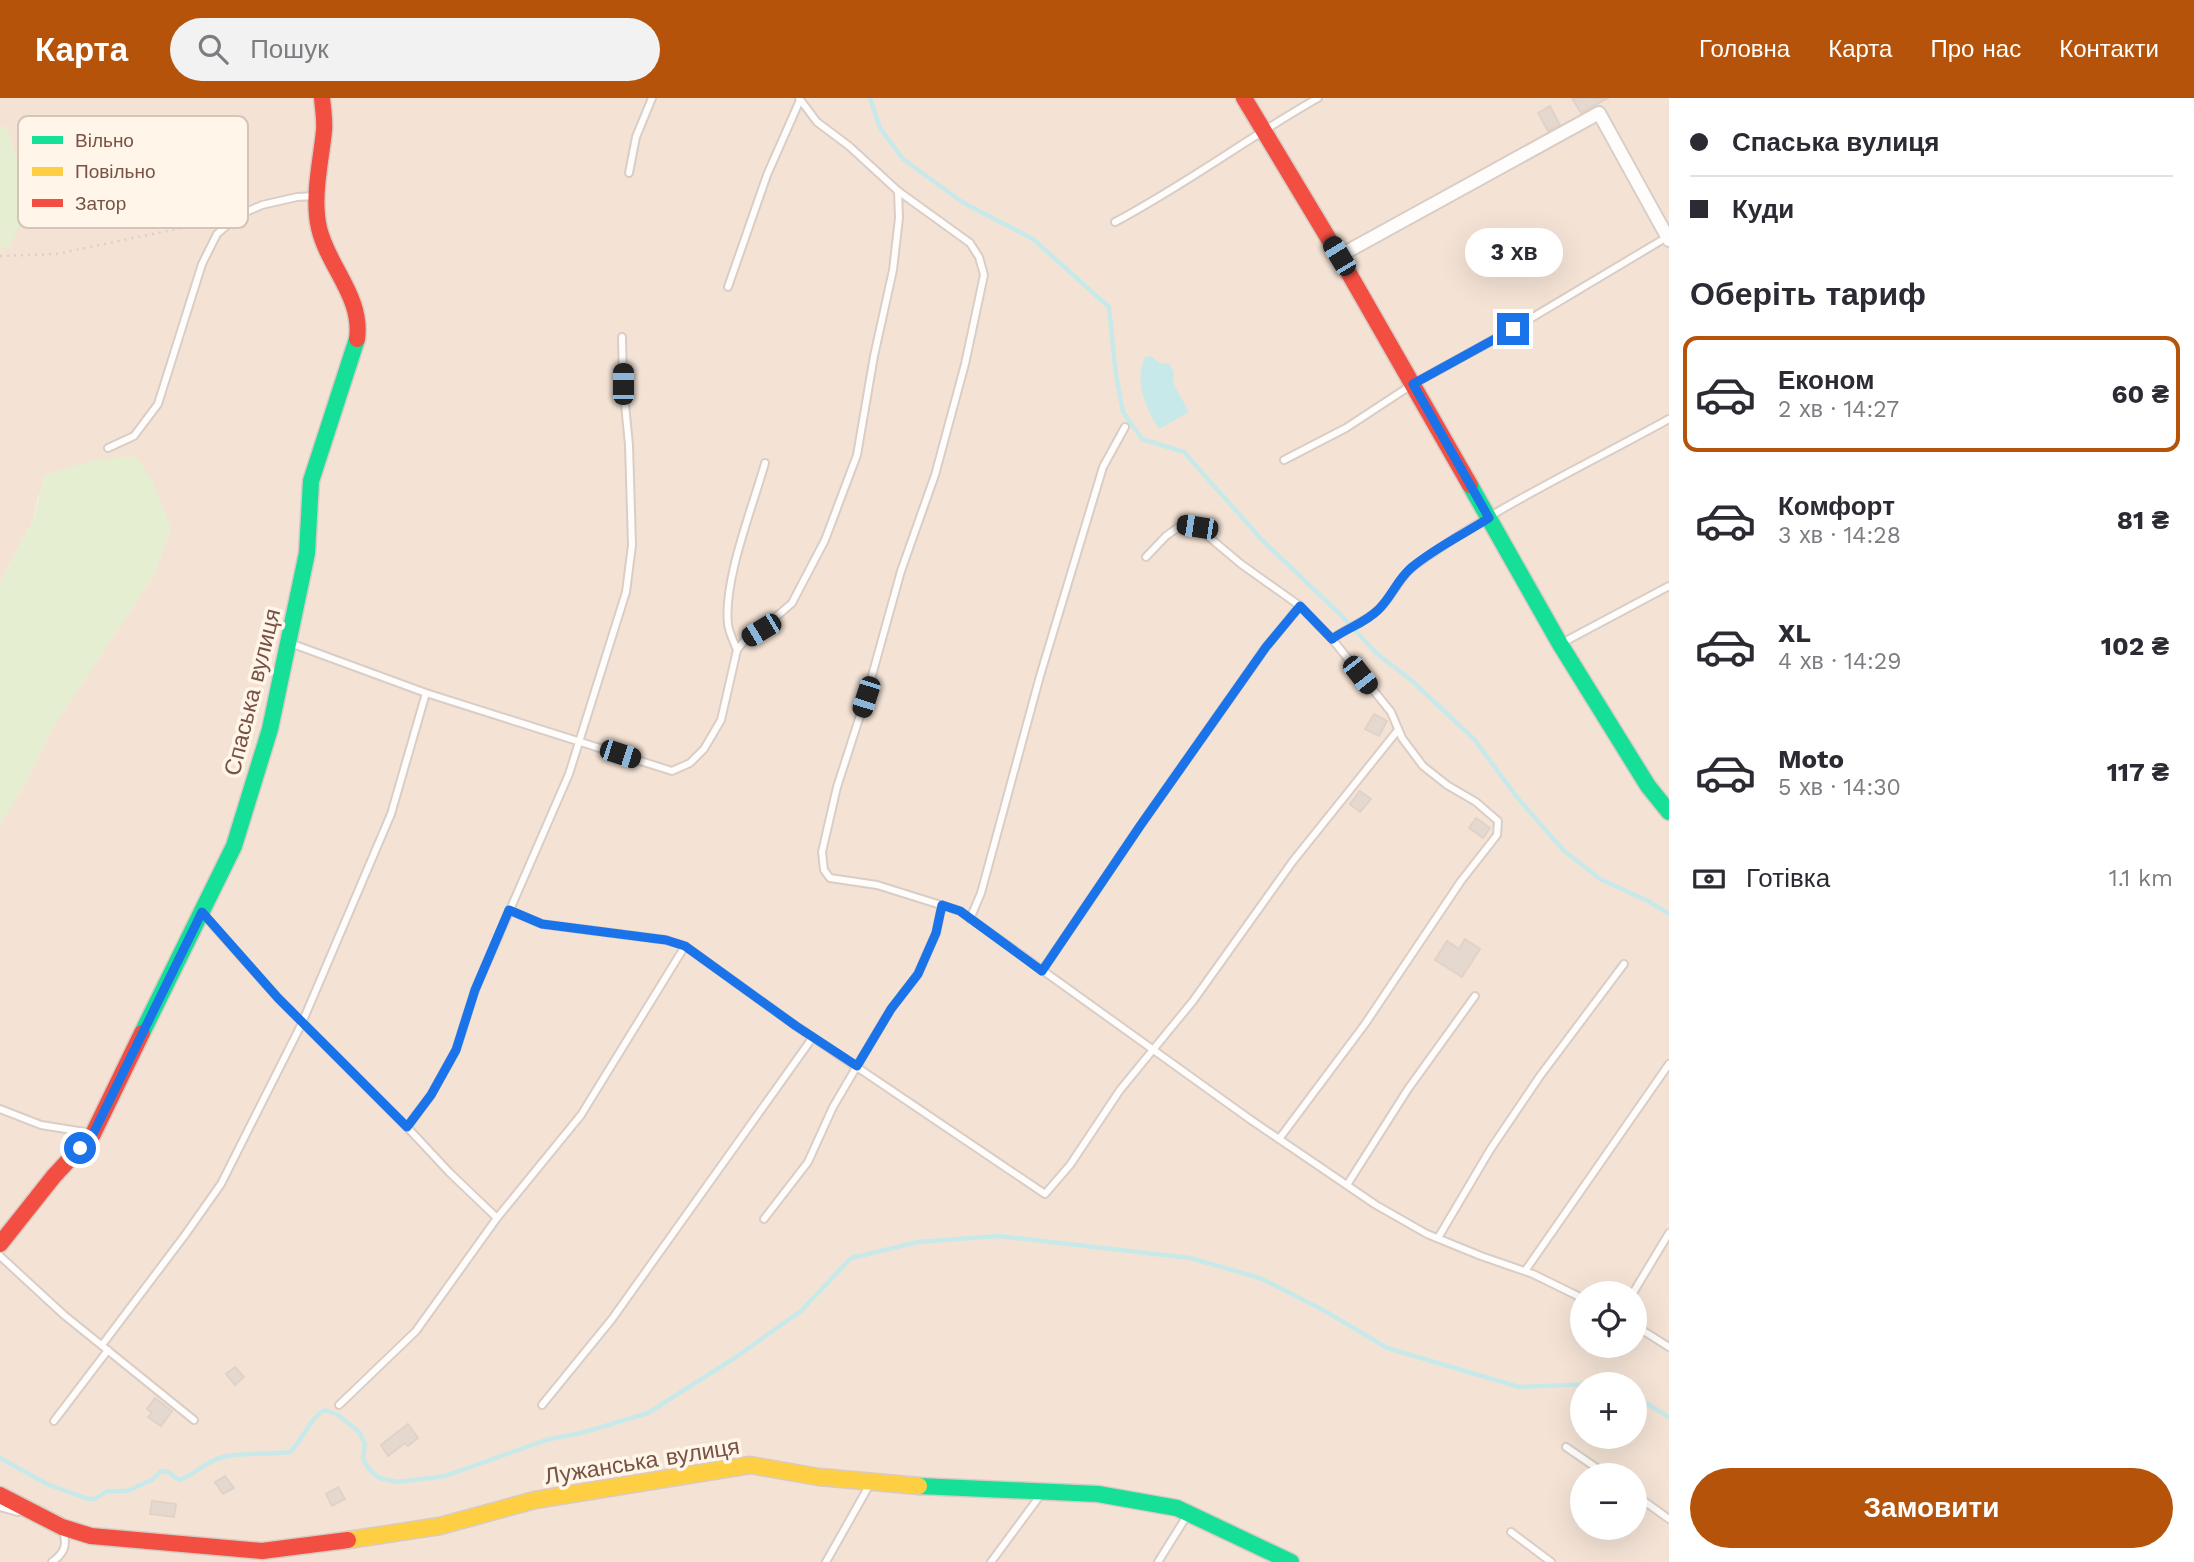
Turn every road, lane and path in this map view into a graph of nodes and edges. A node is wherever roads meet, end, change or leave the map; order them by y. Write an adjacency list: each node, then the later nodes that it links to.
1 (322, 98): 9 (street, Спаська вулиця)
2 (652, 98): 7 (lane)
3 (1244, 98): 6 (street)
4 (1318, 98): 6 (lane)
5 (799, 99): 8 (lane); 17 (lane)
6 (1263, 129): 11 (lane); 16 (street)
7 (629, 173)
8 (898, 191): 32 (lane); 37 (lane)
9 (317, 196): 10 (lane); 30 (street, Спаська вулиця)
10 (248, 211)
11 (1115, 222)
12 (185, 228): 15 (path)
13 (224, 228): 22 (lane)
14 (1668, 238): 16 (street); 19 (lane)
15 (0, 256)
16 (1339, 256): 19 (street)
17 (728, 287)
18 (622, 337): 35 (lane)
19 (1413, 384): 23 (lane); 25 (street)
20 (1669, 419): 25 (lane)
21 (1125, 427): 40 (lane)
22 (108, 449)
23 (1284, 460)
24 (765, 463): 32 (lane)
25 (1489, 518): 29 (lane); 31 (street)
26 (1146, 557): 28 (lane)
27 (1669, 586): 31 (lane)
28 (1300, 606): 29 (lane); 43 (lane)
29 (1332, 639): 34 (lane)
30 (288, 642): 33 (lane); 39 (street, Спаська вулиця)
31 (1560, 644): 36 (street)
32 (737, 650): 35 (lane)
33 (426, 693): 35 (lane); 45 (lane)
34 (1398, 730): 47 (lane); 53 (lane)
35 (580, 741): 38 (lane)
36 (1669, 812)
37 (942, 905): 40 (lane); 49 (lane)
38 (509, 910): 41 (lane); 51 (lane)
39 (202, 912): 45 (lane); 52 (street, Спаська вулиця)
40 (971, 919): 43 (lane)
41 (685, 946): 46 (lane); 55 (lane)
42 (1624, 964): 58 (lane)
43 (1042, 971): 47 (lane)
44 (1475, 996): 54 (lane)
45 (302, 1023): 51 (lane); 66 (lane)
46 (813, 1037): 49 (lane); 68 (lane)
47 (1153, 1050): 49 (lane); 53 (lane)
48 (1669, 1064): 61 (lane)
49 (857, 1066): 56 (lane)
50 (0, 1109): 52 (lane)
51 (407, 1127): 55 (lane)
52 (93, 1134): 59 (street, Спаська вулиця)
53 (1279, 1139): 54 (lane)
54 (1347, 1185): 58 (lane)
55 (497, 1218): 67 (lane)
56 (764, 1219)
57 (1669, 1233): 62 (lane)
58 (1438, 1238): 61 (lane)
59 (0, 1244)
60 (0, 1256): 66 (lane)
61 (1525, 1271): 63 (lane)
62 (1640, 1281)
63 (1570, 1292)
64 (1647, 1333): 65 (lane)
65 (1669, 1347)
66 (105, 1348): 69 (lane); 70 (lane)
67 (339, 1405)
68 (542, 1405)
69 (194, 1420)
70 (54, 1421)
71 (1566, 1447): 72 (lane)
72 (1589, 1463)
73 (871, 1481): 74 (street, Лужанська вулиця); 81 (street, Лужанська вулиця); 84 (lane)
74 (1043, 1492): 79 (street, Лужанська вулиця); 85 (lane)
75 (0, 1494): 78 (street, Лужанська вулиця)
76 (1647, 1503): 80 (lane)
77 (0, 1507): 78 (lane)
78 (30, 1511): 81 (street, Лужанська вулиця)
79 (1188, 1514): 86 (lane); 87 (street, Лужанська вулиця)
80 (1669, 1519)
81 (62, 1527): 83 (lane)
82 (1511, 1532): 88 (lane)
83 (52, 1562)
84 (826, 1562)
85 (991, 1562)
86 (1158, 1562)
87 (1291, 1562)
88 (1551, 1562)

